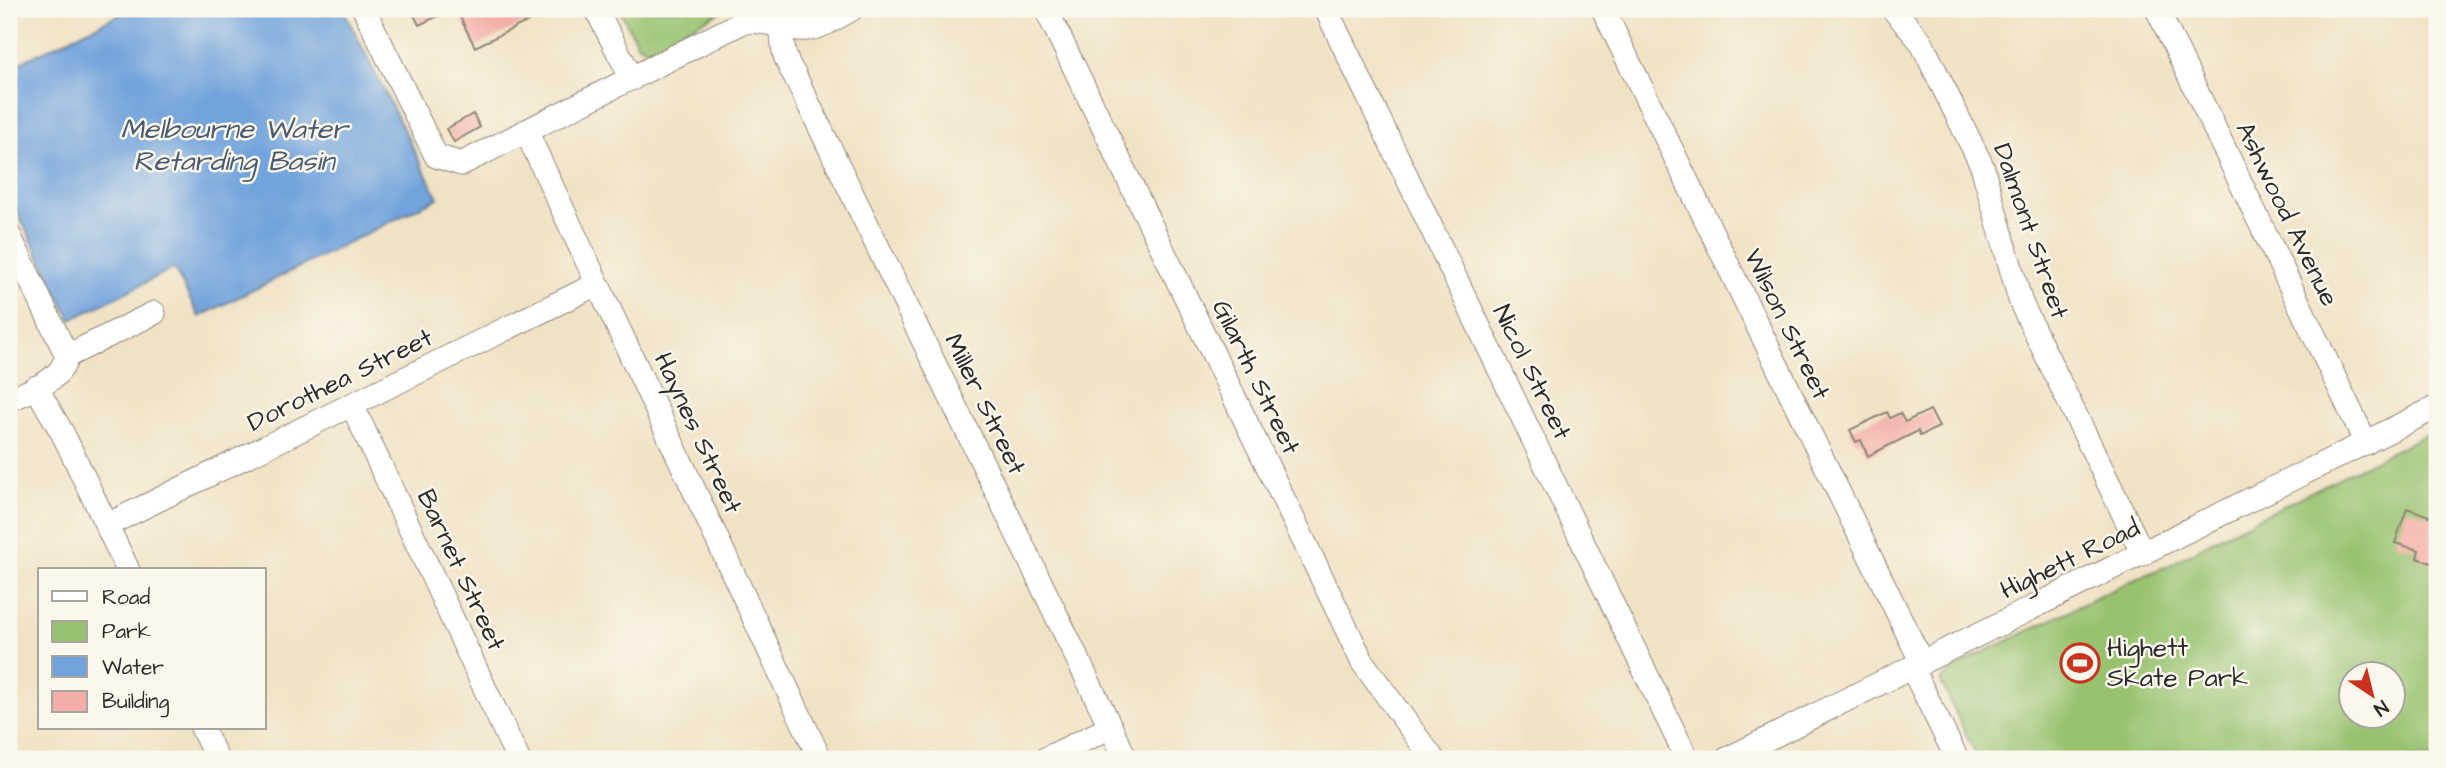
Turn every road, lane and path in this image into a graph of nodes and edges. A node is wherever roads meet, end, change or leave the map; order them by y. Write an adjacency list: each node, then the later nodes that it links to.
1 (365, 9): 13 (street)
2 (596, 9): 12 (street)
3 (852, 9): 10 (street)
4 (1046, 9): 34 (street, Gilarth Street)
5 (1326, 9): 35 (street, Nicol Street)
6 (1603, 9): 26 (street, Wilson Street)
7 (1893, 9): 24 (street, Dalmont Street)
8 (2157, 9): 22 (street, Ashwood Avenue)
9 (782, 25): 10 (street); 11 (street, Miller Street); 12 (street)
10 (805, 29): 11 (street)
11 (794, 74): 27 (street, Miller Street)
12 (632, 79): 13 (street)
13 (526, 131): 15 (street, Haynes Street)
14 (9, 235): 17 (street)
15 (597, 284): 20 (street, Dorothea Street); 31 (street, Haynes Street)
16 (154, 313): 17 (street)
17 (66, 362): 18 (street)
18 (41, 384): 19 (street); 23 (street)
19 (9, 400)
20 (352, 405): 23 (street, Dorothea Street); 30 (street, Barnet Street)
21 (2437, 407): 22 (street, Highett Road)
22 (2366, 443): 24 (street, Highett Road)
23 (107, 525): 25 (street)
24 (2143, 554): 26 (street, Highett Road)
25 (127, 568)
26 (1917, 665): 36 (street, Highett Road); 37 (street, Wilson Street)
27 (1111, 727): 32 (street); 33 (street, Miller Street)
28 (203, 730): 29 (street)
29 (217, 759)
30 (518, 759)
31 (820, 759)
32 (1045, 759)
33 (1126, 759)
34 (1433, 759)
35 (1687, 759)
36 (1727, 759)
37 (1957, 759)

